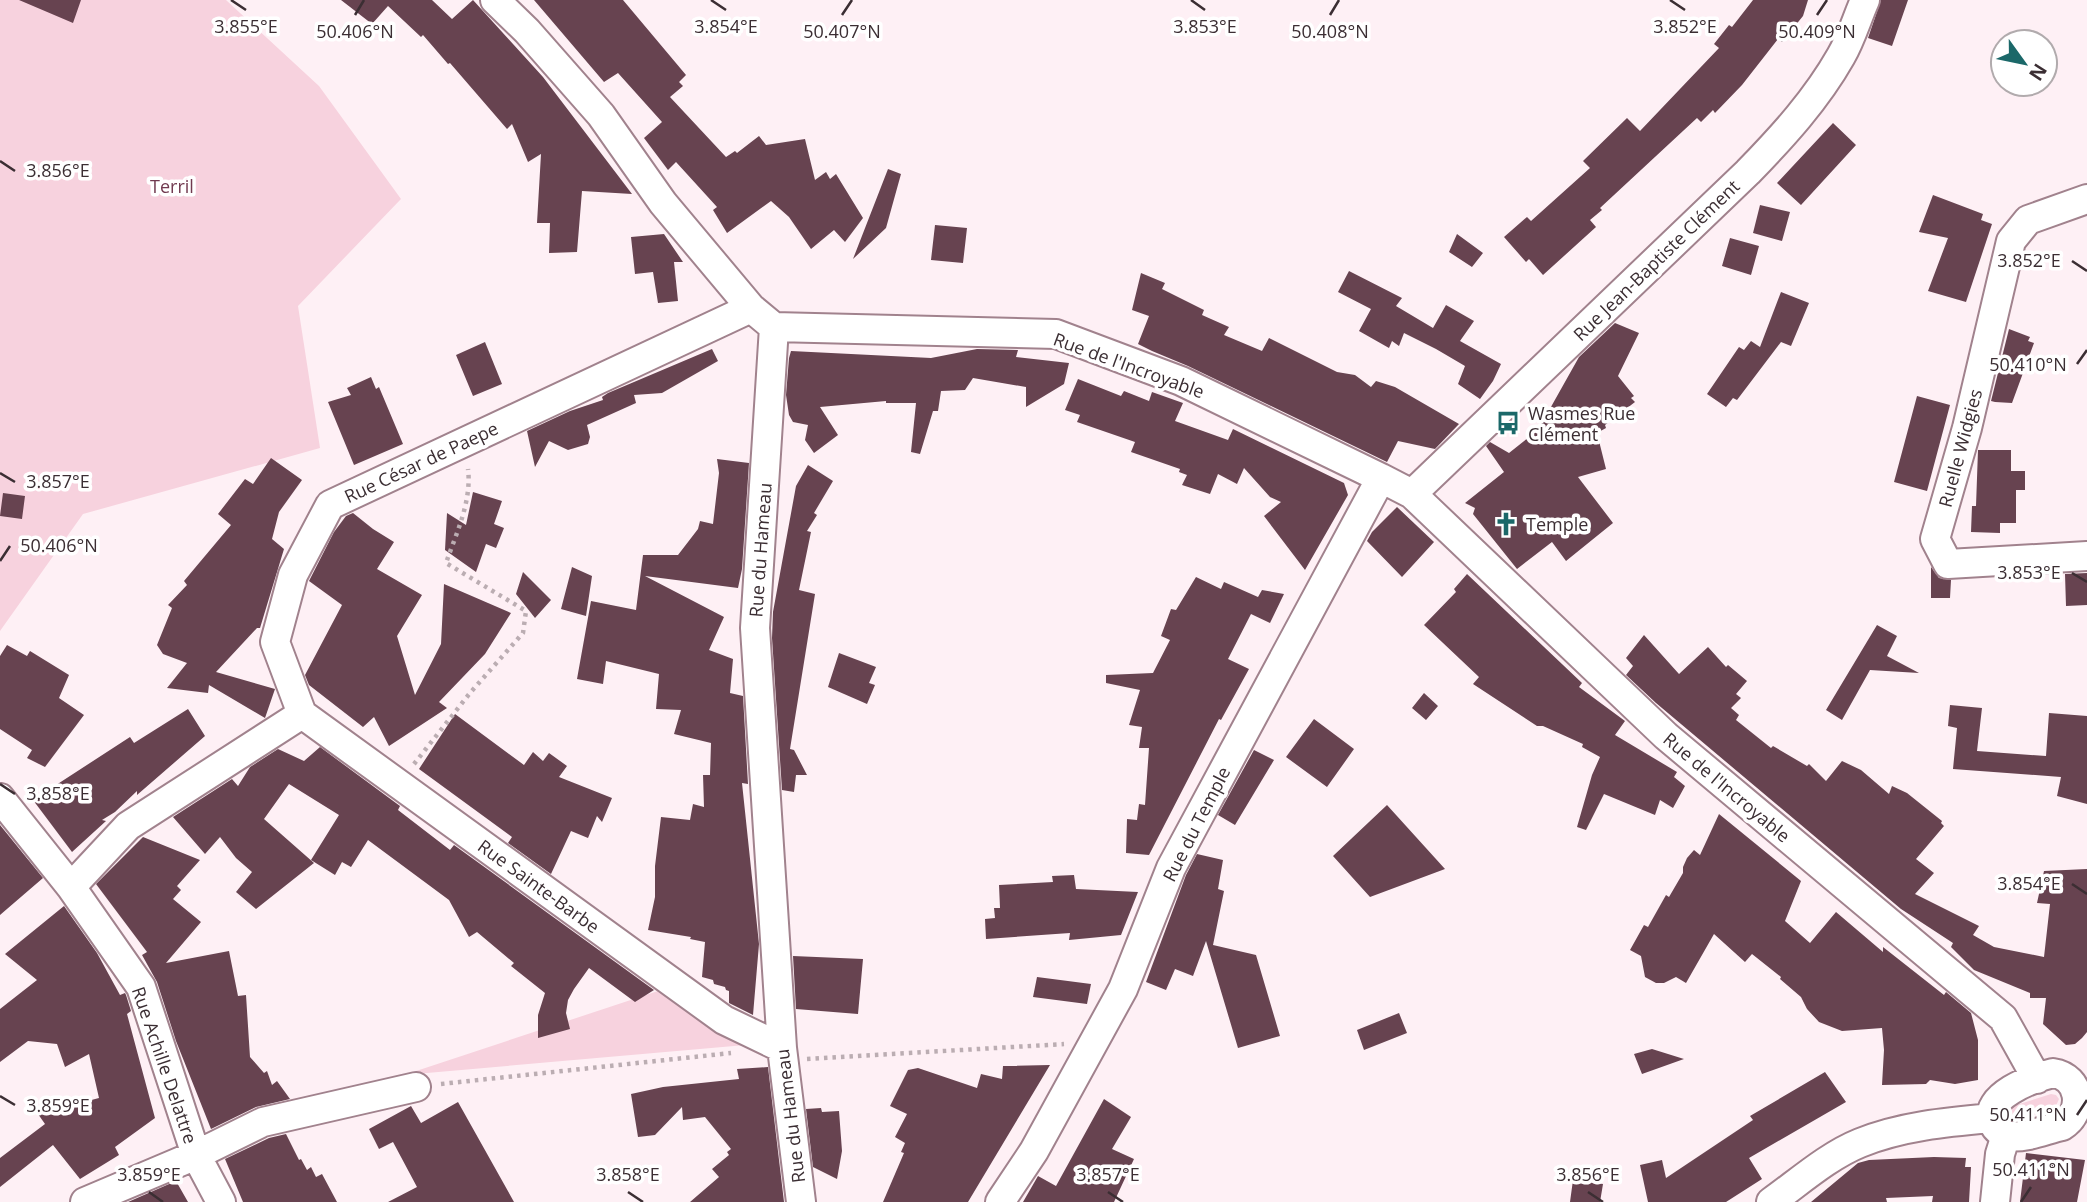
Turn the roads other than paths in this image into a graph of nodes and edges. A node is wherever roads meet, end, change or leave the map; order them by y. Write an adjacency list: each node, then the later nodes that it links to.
1 (495, 0): 4 (street)
2 (1865, 0): 7 (street, Rue Jean-Baptiste Clément)
3 (2087, 199): 8 (street, Ruelle Widgies)
4 (751, 308): 5 (street); 9 (street, Rue César de Paepe)
5 (774, 327): 6 (street, Rue de l'Incroyable); 12 (street, Rue du Hameau)
6 (1381, 478): 7 (street); 22 (street, Rue du Temple)
7 (1412, 494): 14 (street, Rue de l'Incroyable)
8 (2087, 556)
9 (302, 713): 11 (street); 12 (street, Rue Sainte-Barbe)
10 (0, 798): 11 (street, Rue Achille Delattre)
11 (71, 887): 18 (street, Rue Achille Delattre)
12 (782, 1048): 21 (street, Rue du Hameau)
13 (2079, 1078): 14 (street); 16 (street)
14 (2037, 1079): 17 (street)
15 (416, 1087): 18 (street)
16 (2079, 1125): 17 (street)
17 (1999, 1127): 23 (street); 24 (street)
18 (195, 1155): 19 (street); 20 (street, Rue Achille Delattre)
19 (85, 1202)
20 (221, 1202)
21 (801, 1202)
22 (1000, 1202)
23 (1771, 1202)
24 (1995, 1202)

